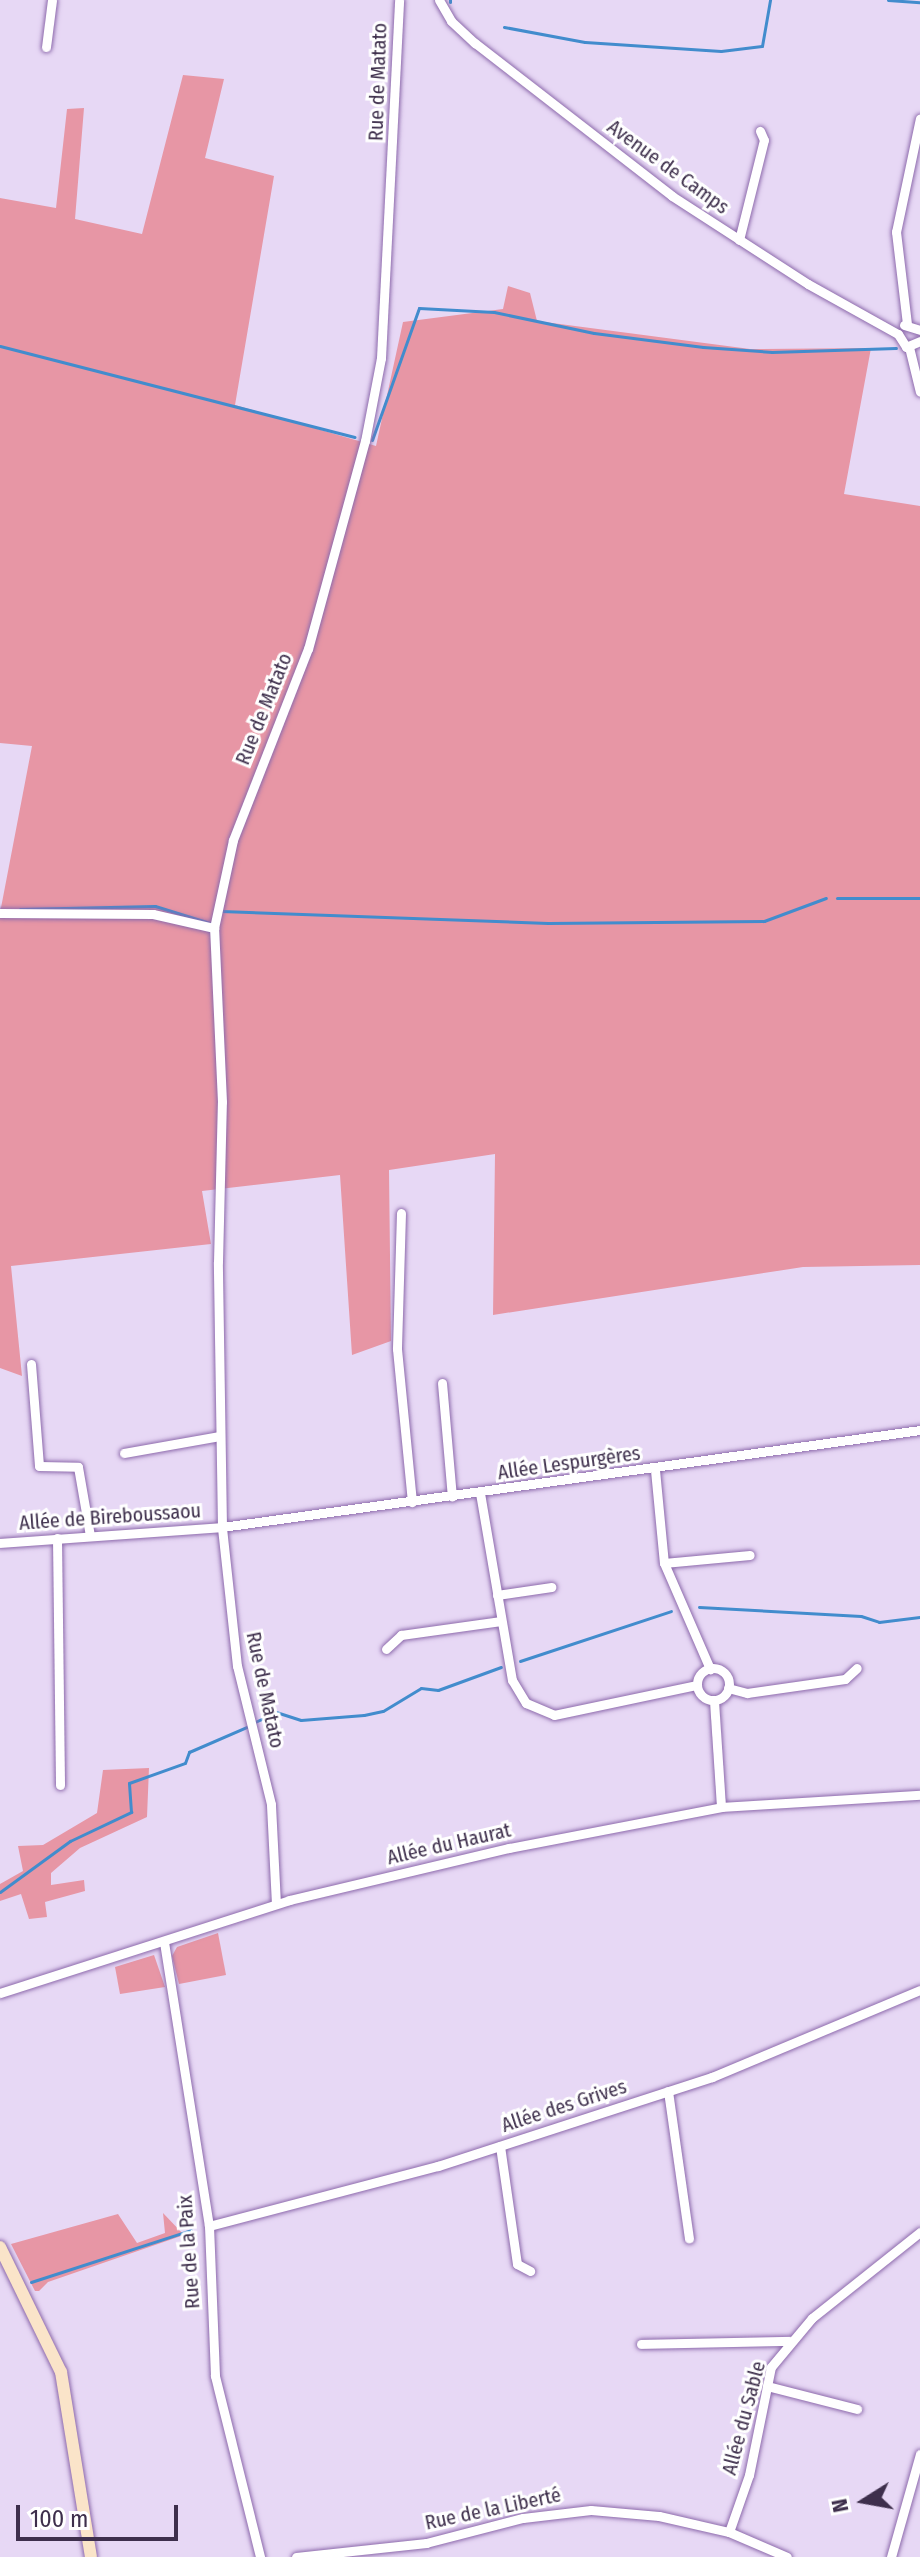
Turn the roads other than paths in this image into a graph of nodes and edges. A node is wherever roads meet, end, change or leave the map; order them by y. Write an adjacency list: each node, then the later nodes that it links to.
1 (52, 0): 4 (street)
2 (399, 0): 15 (street, Rue de Matato)
3 (439, 0): 7 (street, Avenue de Camps)
4 (46, 47)
5 (920, 118): 8 (street)
6 (760, 131): 7 (street)
7 (739, 240): 10 (street, Avenue de Camps)
8 (907, 324): 9 (street); 10 (street)
9 (920, 330)
10 (898, 334): 12 (street, Avenue de Camps)
11 (920, 341): 12 (street)
12 (909, 347): 13 (street)
13 (920, 392)
14 (0, 913): 15 (street)
15 (214, 928): 20 (street, Rue de Matato)
16 (401, 1213): 25 (street)
17 (31, 1364): 27 (street)
18 (442, 1383): 24 (street)
19 (920, 1430): 22 (street, Allée Lespurgères)
20 (219, 1436): 21 (street); 26 (street, Rue de Matato)
21 (124, 1453)
22 (655, 1470): 23 (street, Allée Lespurgères); 31 (street)
23 (480, 1493): 24 (street, Allée Lespurgères); 33 (street)
24 (452, 1497): 25 (street, Allée Lespurgères)
25 (412, 1502): 26 (street, Allée Lespurgères)
26 (222, 1527): 27 (street, Allée de Bireboussaou); 44 (street, Rue de Matato)
27 (90, 1536): 28 (street, Allée de Bireboussaou)
28 (57, 1538): 29 (street, Allée de Bireboussaou); 41 (street)
29 (0, 1543)
30 (750, 1555): 31 (street)
31 (664, 1563): 37 (street)
32 (551, 1587): 33 (street)
33 (497, 1595): 34 (street)
34 (501, 1621): 35 (street); 38 (street)
35 (386, 1649)
36 (857, 1668): 39 (street)
37 (710, 1669): 38 (street); 39 (street)
38 (696, 1685): 40 (street)
39 (728, 1688): 40 (street)
40 (714, 1701): 43 (street)
41 (60, 1785)
42 (920, 1795): 43 (street, Allée du Haurat)
43 (721, 1807): 44 (street, Allée du Haurat)
44 (276, 1904): 45 (street, Allée du Haurat)
45 (164, 1942): 47 (street, Allée du Haurat); 50 (street, Rue de la Paix)
46 (920, 1990): 48 (street, Allée des Grives)
47 (0, 1993)
48 (668, 2091): 49 (street, Allée des Grives); 52 (street)
49 (500, 2146): 50 (street, Allée des Grives); 54 (street)
50 (209, 2226): 63 (street, Rue de la Paix)
51 (920, 2232): 55 (street, Allée du Sable)
52 (689, 2239)
53 (0, 2247): 62 (main road)
54 (530, 2271)
55 (789, 2341): 56 (street); 57 (street, Allée du Sable)
56 (641, 2344)
57 (767, 2386): 58 (street); 60 (street, Allée du Sable)
58 (857, 2409)
59 (920, 2454): 66 (street)
60 (729, 2532): 61 (street, Rue de la Liberté); 65 (street, Rue de la Liberté)
61 (336, 2554): 64 (street, Rue de la Liberté)
62 (91, 2557)
63 (260, 2557)
64 (296, 2557)
65 (787, 2557)
66 (891, 2557)

